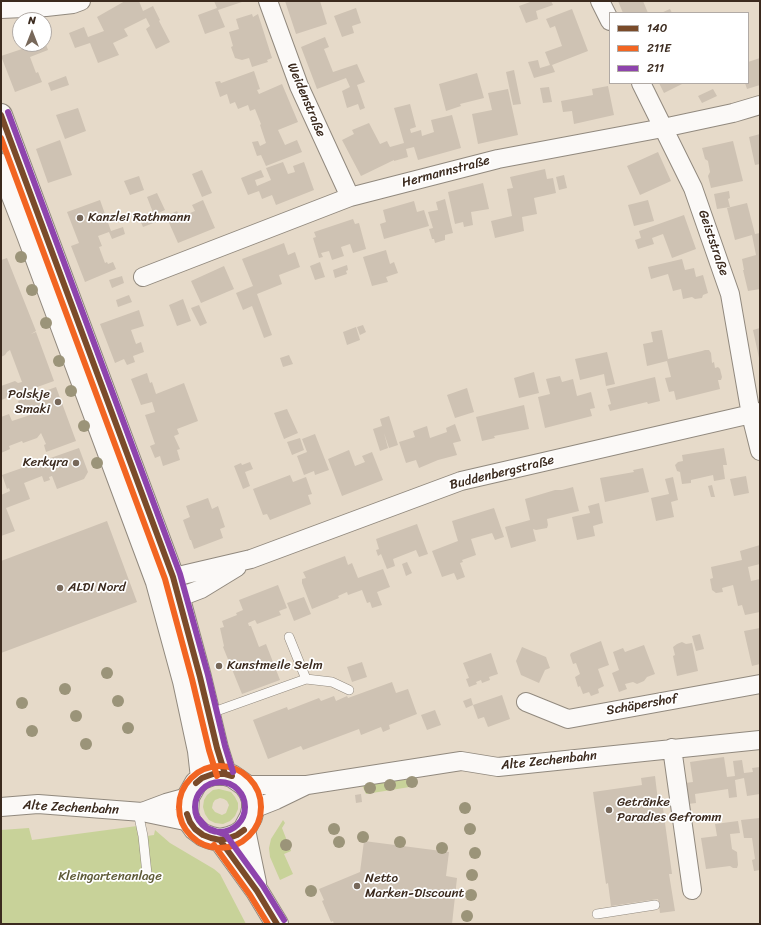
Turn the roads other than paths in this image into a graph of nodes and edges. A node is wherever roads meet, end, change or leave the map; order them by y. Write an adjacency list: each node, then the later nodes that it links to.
1 (81, 1): 4 (street)
2 (268, 1): 11 (street, Weidenstraße)
3 (600, 1): 5 (street)
4 (1, 9)
5 (609, 19)
6 (641, 84): 9 (street, Geiststraße)
7 (760, 105): 9 (street, Hermannstraße)
8 (1, 115): 15 (main road)
9 (663, 128): 11 (street, Hermannstraße); 13 (street, Geiststraße)
10 (1, 166): 15 (main road)
11 (350, 197): 12 (street, Hermannstraße)
12 (143, 277)
13 (756, 414): 14 (street); 15 (street, Buddenbergstraße)
14 (760, 451)
15 (168, 590): 21 (main road)
16 (289, 637): 17 (lane)
17 (306, 679): 19 (lane); 21 (lane)
18 (760, 684): 20 (street, Schäpershof)
19 (349, 690)
20 (526, 702)
21 (200, 716): 24 (main road); 25 (main road)
22 (760, 740): 23 (street, Alte Zechenbahn)
23 (672, 748): 27 (street, Alte Zechenbahn); 37 (street)
24 (225, 774): 25 (main road); 26 (main road)
25 (202, 778): 28 (main road)
26 (245, 785): 27 (street, Alte Zechenbahn); 30 (main road)
27 (307, 785): 30 (street, Alte Zechenbahn)
28 (188, 797): 31 (street, Alte Zechenbahn); 32 (main road)
29 (1, 807): 31 (street, Alte Zechenbahn)
30 (253, 809): 33 (main road)
31 (140, 812): 32 (street, Alte Zechenbahn); 35 (lane)
32 (190, 822): 34 (main road)
33 (244, 830): 34 (main road); 36 (main road)
34 (220, 840): 36 (main road)
35 (147, 874)
36 (257, 890): 40 (main road)
37 (692, 890)
38 (655, 905): 39 (lane)
39 (597, 914)
40 (277, 924)

